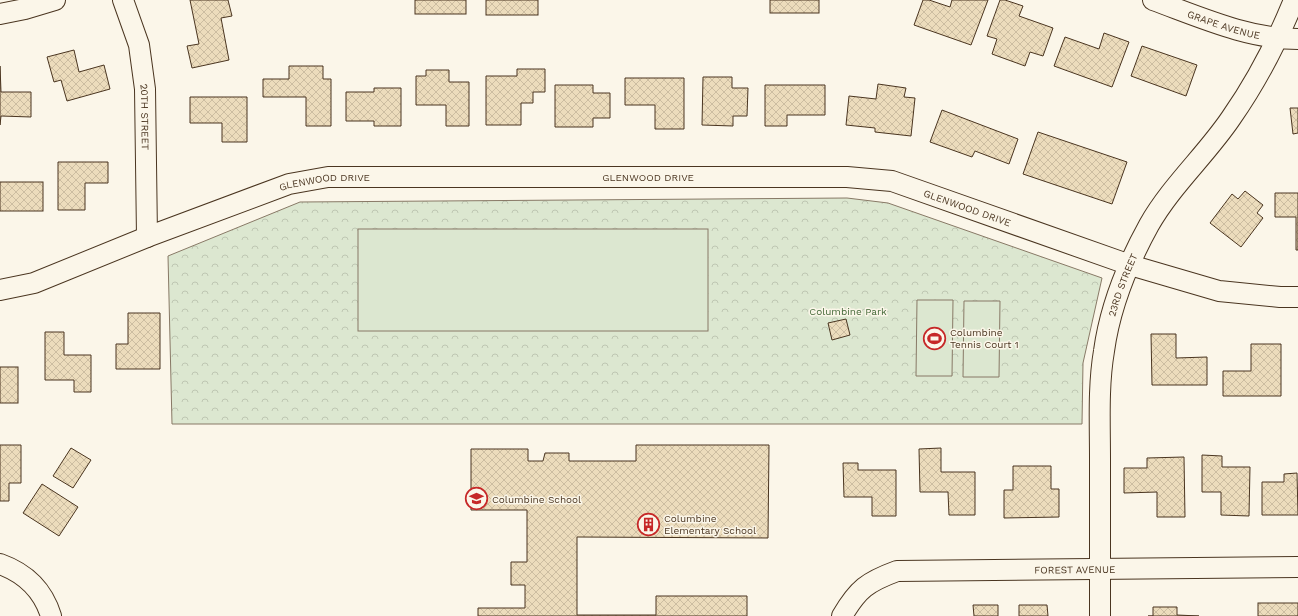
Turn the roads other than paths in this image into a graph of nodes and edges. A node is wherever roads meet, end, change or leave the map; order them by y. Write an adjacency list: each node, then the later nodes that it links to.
1 (55, 0): 5 (street)
2 (123, 0): 7 (street, 20TH STREET)
3 (1153, 0): 6 (street, GRAPE AVENUE)
4 (1294, 0): 6 (street, 23RD STREET)
5 (0, 14)
6 (1288, 39): 8 (street, 23RD STREET)
7 (147, 236): 8 (street, GLENWOOD DRIVE); 9 (street, GLENWOOD DRIVE)
8 (1130, 265): 10 (street, GLENWOOD DRIVE); 13 (street, 23RD STREET)
9 (0, 290)
10 (1298, 297)
11 (0, 564): 14 (street)
12 (1298, 568): 13 (street, FOREST AVENUE)
13 (1100, 569): 15 (street, FOREST AVENUE); 16 (street, 23RD STREET)
14 (51, 616)
15 (842, 616)
16 (1100, 616)

